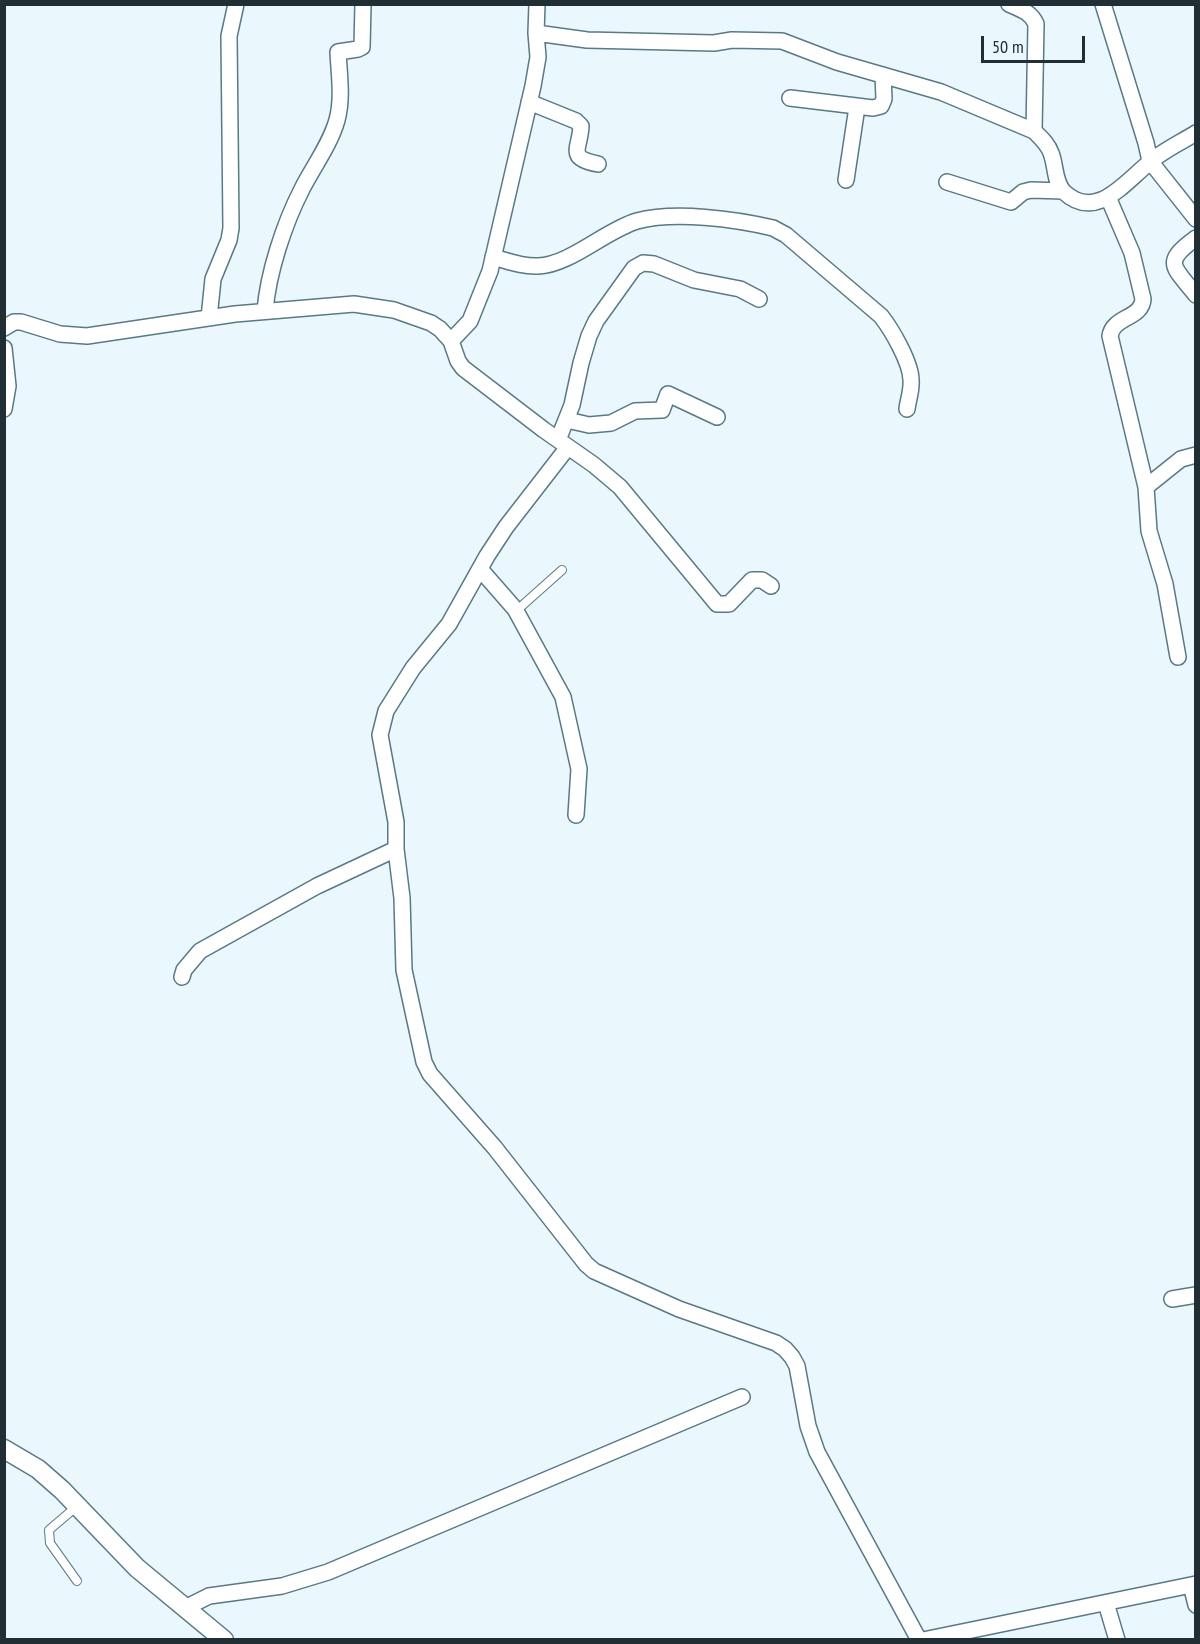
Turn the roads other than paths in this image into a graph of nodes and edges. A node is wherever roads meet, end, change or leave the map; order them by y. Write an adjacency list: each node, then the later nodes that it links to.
1 (236, 4): 25 (street)
2 (363, 4): 24 (street)
3 (537, 4): 6 (street)
4 (1009, 4): 11 (street)
5 (1103, 4): 13 (street)
6 (536, 33): 7 (street); 9 (street)
7 (883, 75): 10 (street); 11 (street)
8 (790, 98): 10 (street)
9 (529, 102): 14 (street); 21 (street)
10 (857, 106): 15 (street)
11 (1034, 131): 17 (street)
12 (1196, 133): 13 (street)
13 (1150, 161): 18 (street); 19 (street)
14 (598, 164)
15 (846, 180)
16 (947, 182): 17 (street)
17 (1063, 191): 18 (street)
18 (1108, 197): 35 (street)
19 (1196, 219)
20 (1196, 238): 22 (street)
21 (493, 257): 27 (street); 30 (street)
22 (1196, 294)
23 (759, 299): 32 (street)
24 (265, 311): 25 (street); 27 (street)
25 (209, 318): 26 (street)
26 (5, 326)
27 (451, 341): 33 (street)
28 (4, 348): 29 (street)
29 (4, 409)
30 (907, 409)
31 (717, 417): 32 (street)
32 (567, 420): 33 (street)
33 (563, 444): 36 (street); 38 (street)
34 (1196, 455): 35 (street)
35 (1146, 487): 40 (street)
36 (480, 569): 39 (street); 42 (street)
37 (562, 570): 39 (lane)
38 (771, 586)
39 (515, 611): 41 (street)
40 (1178, 657)
41 (576, 815)
42 (396, 849): 43 (street); 55 (street)
43 (182, 977)
44 (1196, 1294): 45 (street)
45 (1172, 1299)
46 (742, 1397): 53 (street)
47 (4, 1449): 48 (street)
48 (77, 1506): 49 (lane); 53 (street)
49 (77, 1581)
50 (1193, 1584): 51 (street); 52 (street)
51 (1106, 1603): 55 (street); 56 (street)
52 (1196, 1605)
53 (186, 1608): 54 (street)
54 (224, 1640)
55 (921, 1640)
56 (1117, 1640)

